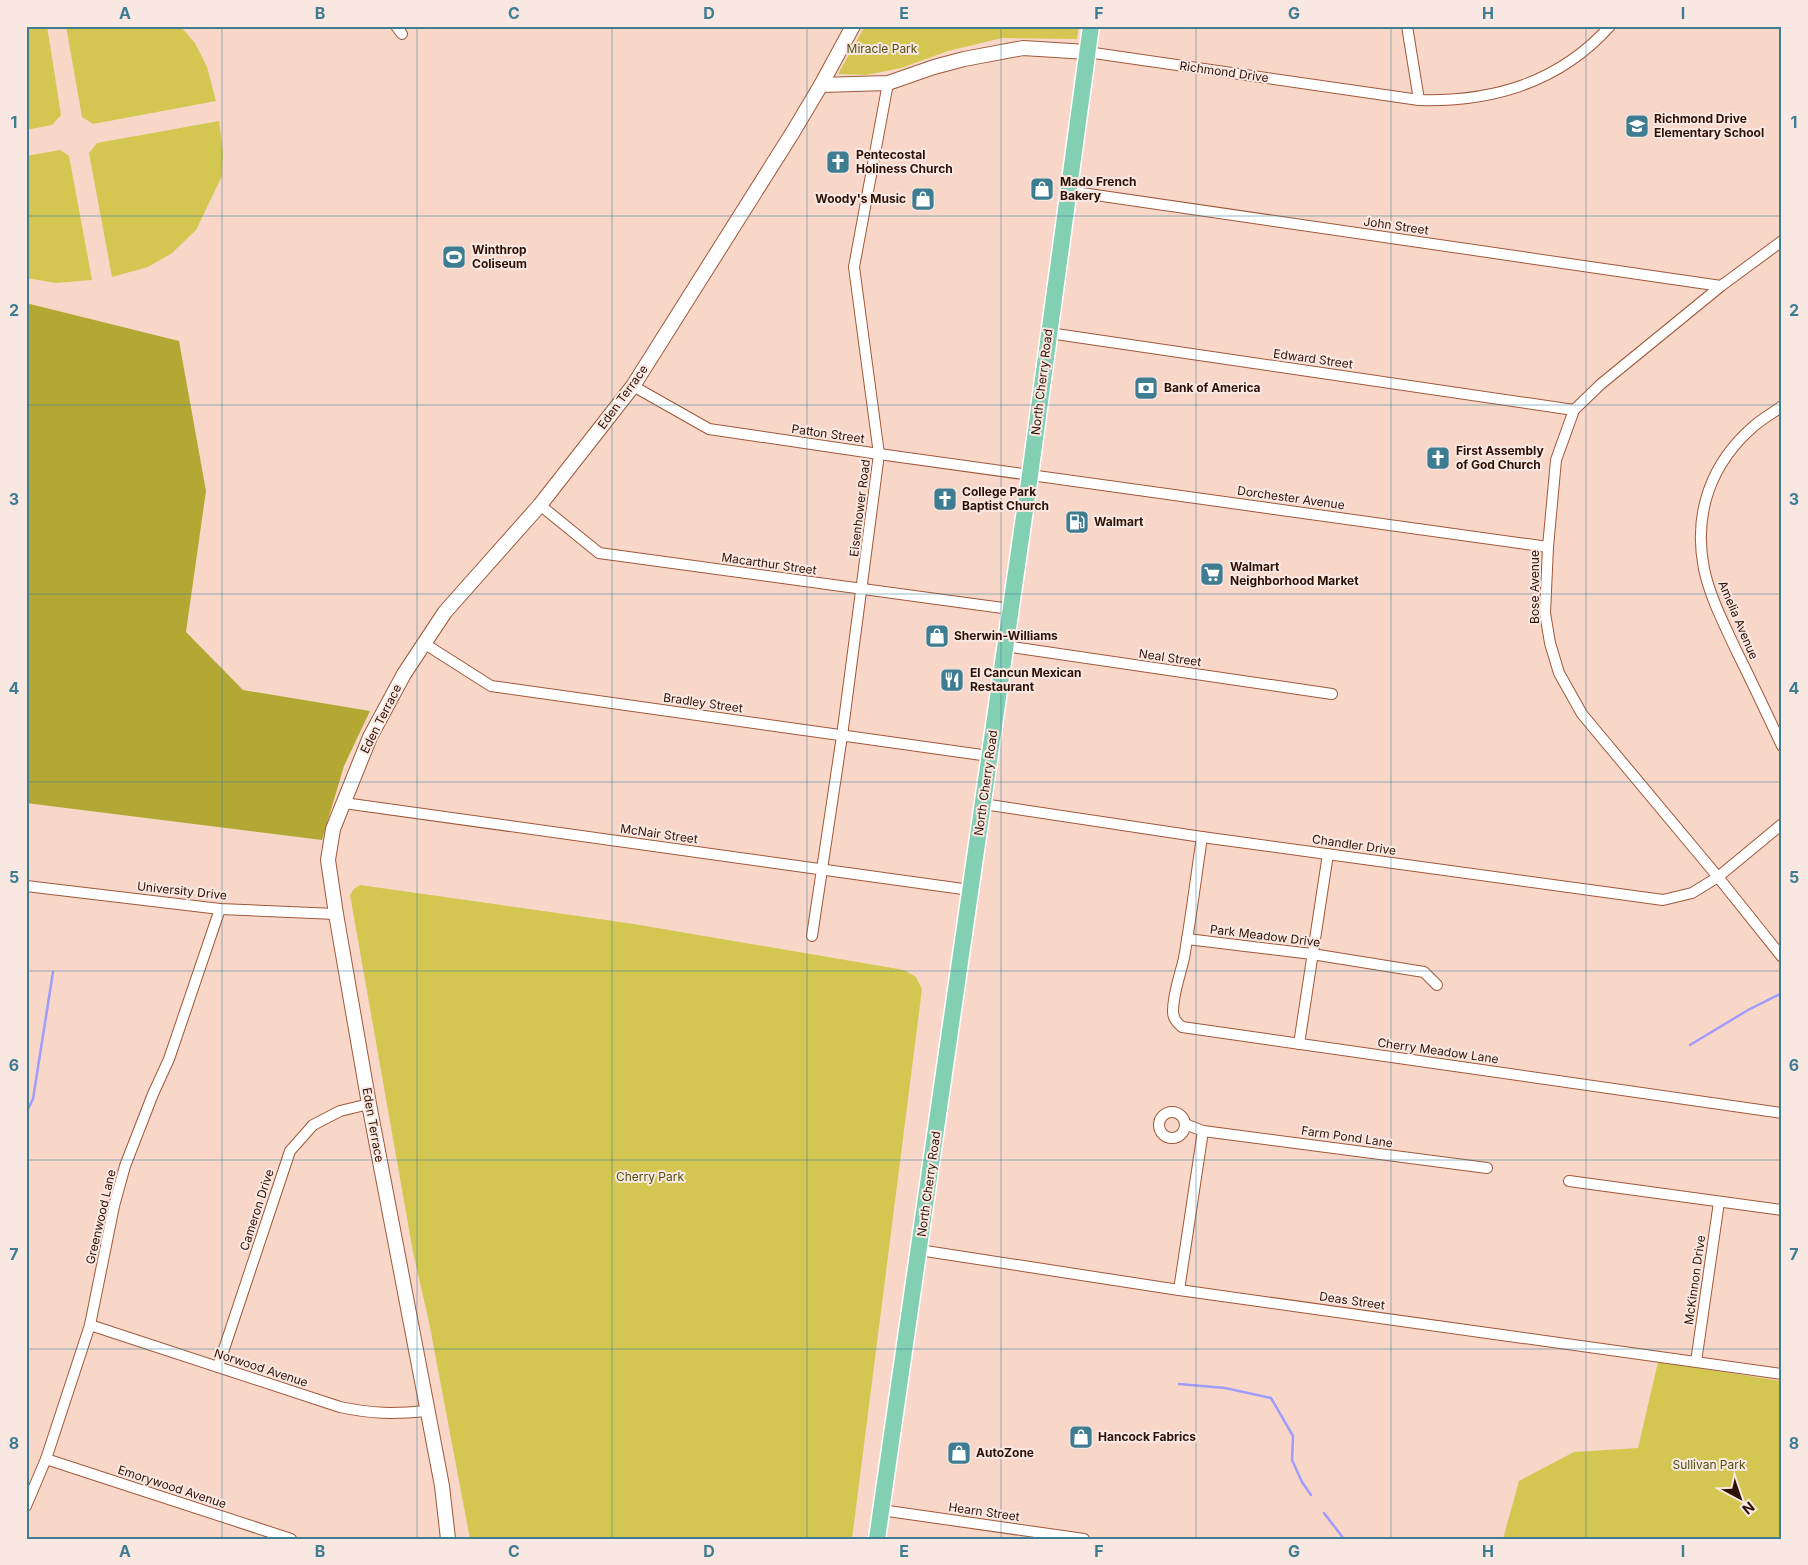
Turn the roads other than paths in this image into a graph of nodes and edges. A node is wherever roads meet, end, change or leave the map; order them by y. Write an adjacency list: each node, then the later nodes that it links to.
1 (853, 26): 7 (street, Eden Terrace)
2 (1091, 26): 5 (main road, North Cherry Road)
3 (1408, 26): 8 (street)
4 (1610, 26): 8 (street, Richmond Drive)
5 (1087, 52): 6 (street, Richmond Drive); 8 (street, Richmond Drive); 9 (main road, North Cherry Road)
6 (888, 83): 7 (street, Richmond Drive); 16 (street, Eisenhower Road)
7 (821, 85): 13 (street, Eden Terrace)
8 (1419, 100)
9 (1068, 191): 11 (street, John Street); 12 (main road, North Cherry Road)
10 (1782, 241): 11 (street, Bose Avenue)
11 (1721, 286): 15 (street, Bose Avenue)
12 (1049, 333): 15 (street, Edward Street); 17 (main road, North Cherry Road)
13 (633, 386): 16 (street, Patton Street); 18 (street, Eden Terrace)
14 (1782, 406): 26 (street, Amelia Avenue)
15 (1574, 410): 19 (street, Bose Avenue)
16 (879, 454): 17 (street, Patton Street); 20 (street, Eisenhower Road)
17 (1030, 475): 19 (street, Dorchester Avenue); 21 (main road, North Cherry Road)
18 (540, 505): 20 (street, Macarthur Street); 22 (street, Eden Terrace)
19 (1548, 547): 34 (street, Bose Avenue)
20 (862, 590): 21 (street, Macarthur Street); 25 (street, Eisenhower Road)
21 (1010, 609): 23 (main road, North Cherry Road)
22 (425, 644): 25 (street, Bradley Street); 28 (street, Eden Terrace)
23 (1005, 646): 24 (street, Neal Street); 27 (main road, North Cherry Road)
24 (1332, 694)
25 (842, 736): 27 (street, Bradley Street); 33 (street, Eisenhower Road)
26 (1782, 746)
27 (989, 756): 29 (main road, North Cherry Road)
28 (344, 803): 33 (street, McNair Street); 38 (street, Eden Terrace)
29 (983, 804): 31 (street, Chandler Drive); 36 (main road, North Cherry Road)
30 (1782, 824): 34 (street, Chandler Drive)
31 (1202, 837): 32 (street, Chandler Drive); 40 (street)
32 (1328, 854): 34 (street, Chandler Drive); 41 (street)
33 (822, 870): 36 (street, McNair Street); 39 (street, Eisenhower Road)
34 (1718, 877): 42 (street, Bose Avenue)
35 (26, 886): 37 (street, University Drive)
36 (970, 890): 53 (main road, North Cherry Road)
37 (220, 909): 38 (street, University Drive); 55 (street, Greenwood Lane)
38 (336, 914): 45 (street, Eden Terrace)
39 (812, 936)
40 (1187, 939): 41 (street, Park Meadow Drive); 44 (street, Cherry Meadow Lane)
41 (1312, 954): 43 (street, Park Meadow Drive); 44 (street)
42 (1782, 957)
43 (1437, 985)
44 (1299, 1044): 46 (street, Cherry Meadow Lane)
45 (369, 1104): 57 (street, Cameron Drive); 59 (street, Eden Terrace)
46 (1782, 1113)
47 (1185, 1124): 48 (street, Farm Pond Lane)
48 (1203, 1131): 49 (street, Farm Pond Lane); 54 (street)
49 (1486, 1168)
50 (1569, 1181): 51 (street)
51 (1719, 1202): 52 (street); 56 (street, McKinnon Drive)
52 (1782, 1210)
53 (920, 1250): 54 (street, Deas Street); 62 (main road, North Cherry Road)
54 (1180, 1290): 56 (street, Deas Street)
55 (90, 1326): 57 (street, Norwood Avenue); 60 (street, Greenwood Lane)
56 (1696, 1362): 58 (street, Deas Street)
57 (218, 1367): 59 (street, Norwood Avenue)
58 (1782, 1374)
59 (427, 1411): 64 (street, Eden Terrace)
60 (46, 1459): 61 (street, Greenwood Lane); 63 (street, Emorywood Avenue)
61 (26, 1506)
62 (881, 1510): 65 (main road, North Cherry Road); 66 (street, Hearn Street)
63 (290, 1539)
64 (448, 1539)
65 (877, 1539)
66 (1084, 1539)

